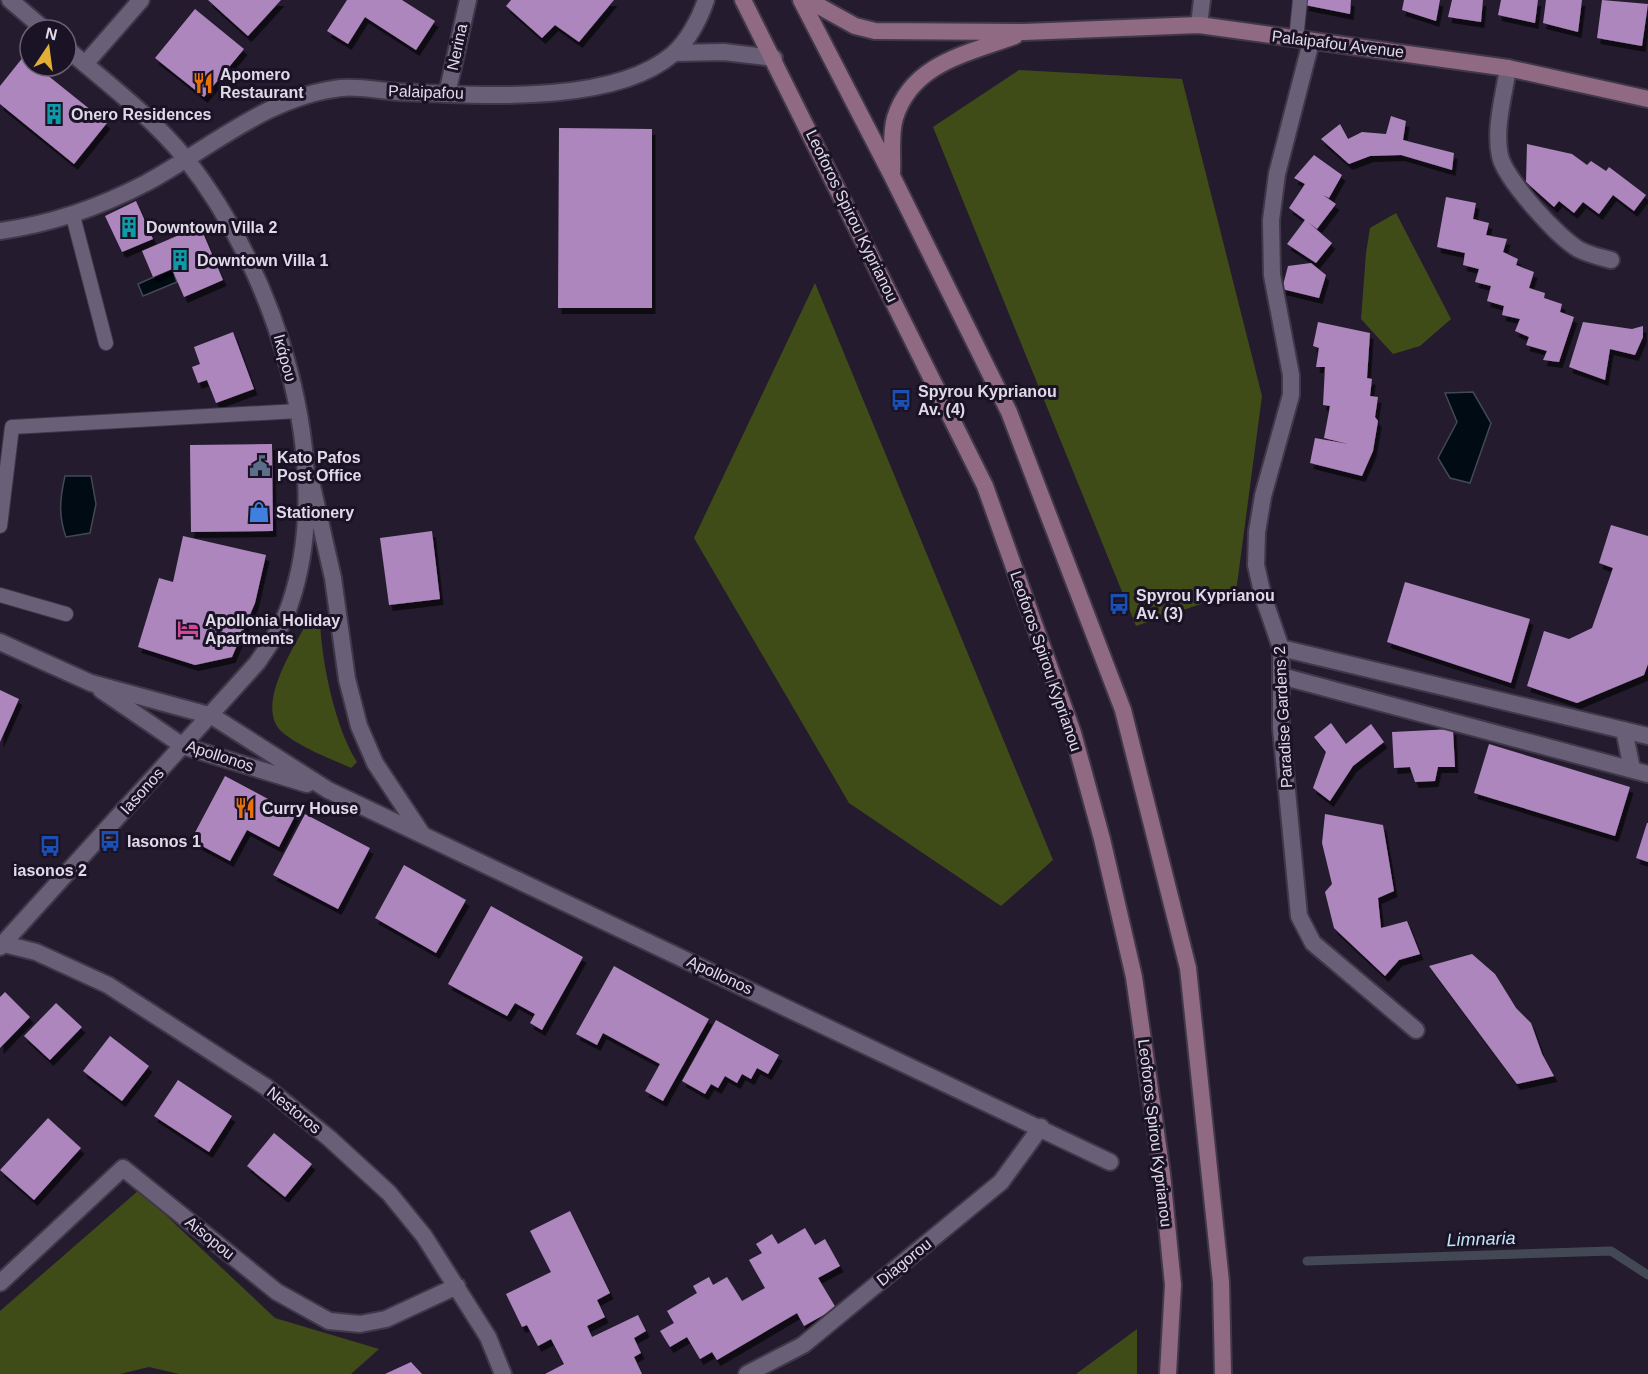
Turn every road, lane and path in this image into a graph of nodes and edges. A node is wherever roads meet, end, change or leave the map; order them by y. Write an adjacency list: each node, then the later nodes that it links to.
1 (10, 0): 10 (street)
2 (141, 0): 17 (street)
3 (468, 0): 19 (street, Nerina)
4 (706, 0): 14 (street)
5 (743, 0): 16 (main road, Leoforos Spirou Kyprianou)
6 (801, 0): 22 (main road)
7 (808, 0): 12 (main road, Palaipafou Avenue)
8 (1202, 0): 11 (street)
9 (1300, 0): 13 (lane)
10 (31, 18)
11 (1199, 25): 12 (main road, Palaipafou Avenue); 13 (main road, Palaipafou Avenue)
12 (1024, 32): 22 (main road, Palaipafou Avenue)
13 (1303, 41): 18 (main road, Palaipafou Avenue); 33 (street, Paradise Gardens 2)
14 (674, 53): 16 (street); 19 (street, Palaipafou)
15 (78, 58): 17 (street, Ικάρου)
16 (774, 58): 52 (main road, Leoforos Spirou Kyprianou)
17 (85, 64): 21 (street, Ικάρου)
18 (1508, 68): 20 (main road, Palaipafou Avenue); 25 (street)
19 (447, 94): 21 (street, Palaipafou)
20 (1648, 99)
21 (186, 160): 23 (street, Palaipafou); 27 (street, Ικάρου)
22 (892, 176): 53 (main road)
23 (73, 216): 24 (street, Palaipafou); 26 (lane)
24 (0, 231)
25 (1611, 260)
26 (106, 343)
27 (298, 411): 28 (street, Ικάρου); 29 (lane)
28 (306, 459): 36 (street, Ικάρου); 43 (street)
29 (0, 526)
30 (0, 595): 31 (lane)
31 (66, 614)
32 (0, 642): 35 (street, Apollonos)
33 (1281, 648): 34 (street, Paradise Gardens 2); 37 (street)
34 (1281, 675): 40 (street); 45 (street, Paradise Gardens 2)
35 (92, 683): 36 (street, Apollonos); 39 (street, Apollonos)
36 (212, 716): 39 (street, Iasonos); 42 (street, Apollonos)
37 (1624, 730): 38 (street); 40 (street)
38 (1648, 736)
39 (183, 746): 42 (street, Apollonos); 44 (street, Iasonos)
40 (1632, 769): 41 (street)
41 (1648, 774)
42 (328, 790): 43 (street, Apollonos)
43 (423, 834): 46 (street, Apollonos)
44 (1, 945): 49 (street, Nestoros)
45 (1416, 1030)
46 (1041, 1128): 47 (street, Apollonos); 51 (street, Diagorou)
47 (1110, 1162)
48 (0, 1283): 49 (street, Aisopou)
49 (457, 1286): 50 (street, Nestoros)
50 (503, 1374)
51 (747, 1374)
52 (1168, 1374)
53 (1223, 1374)

